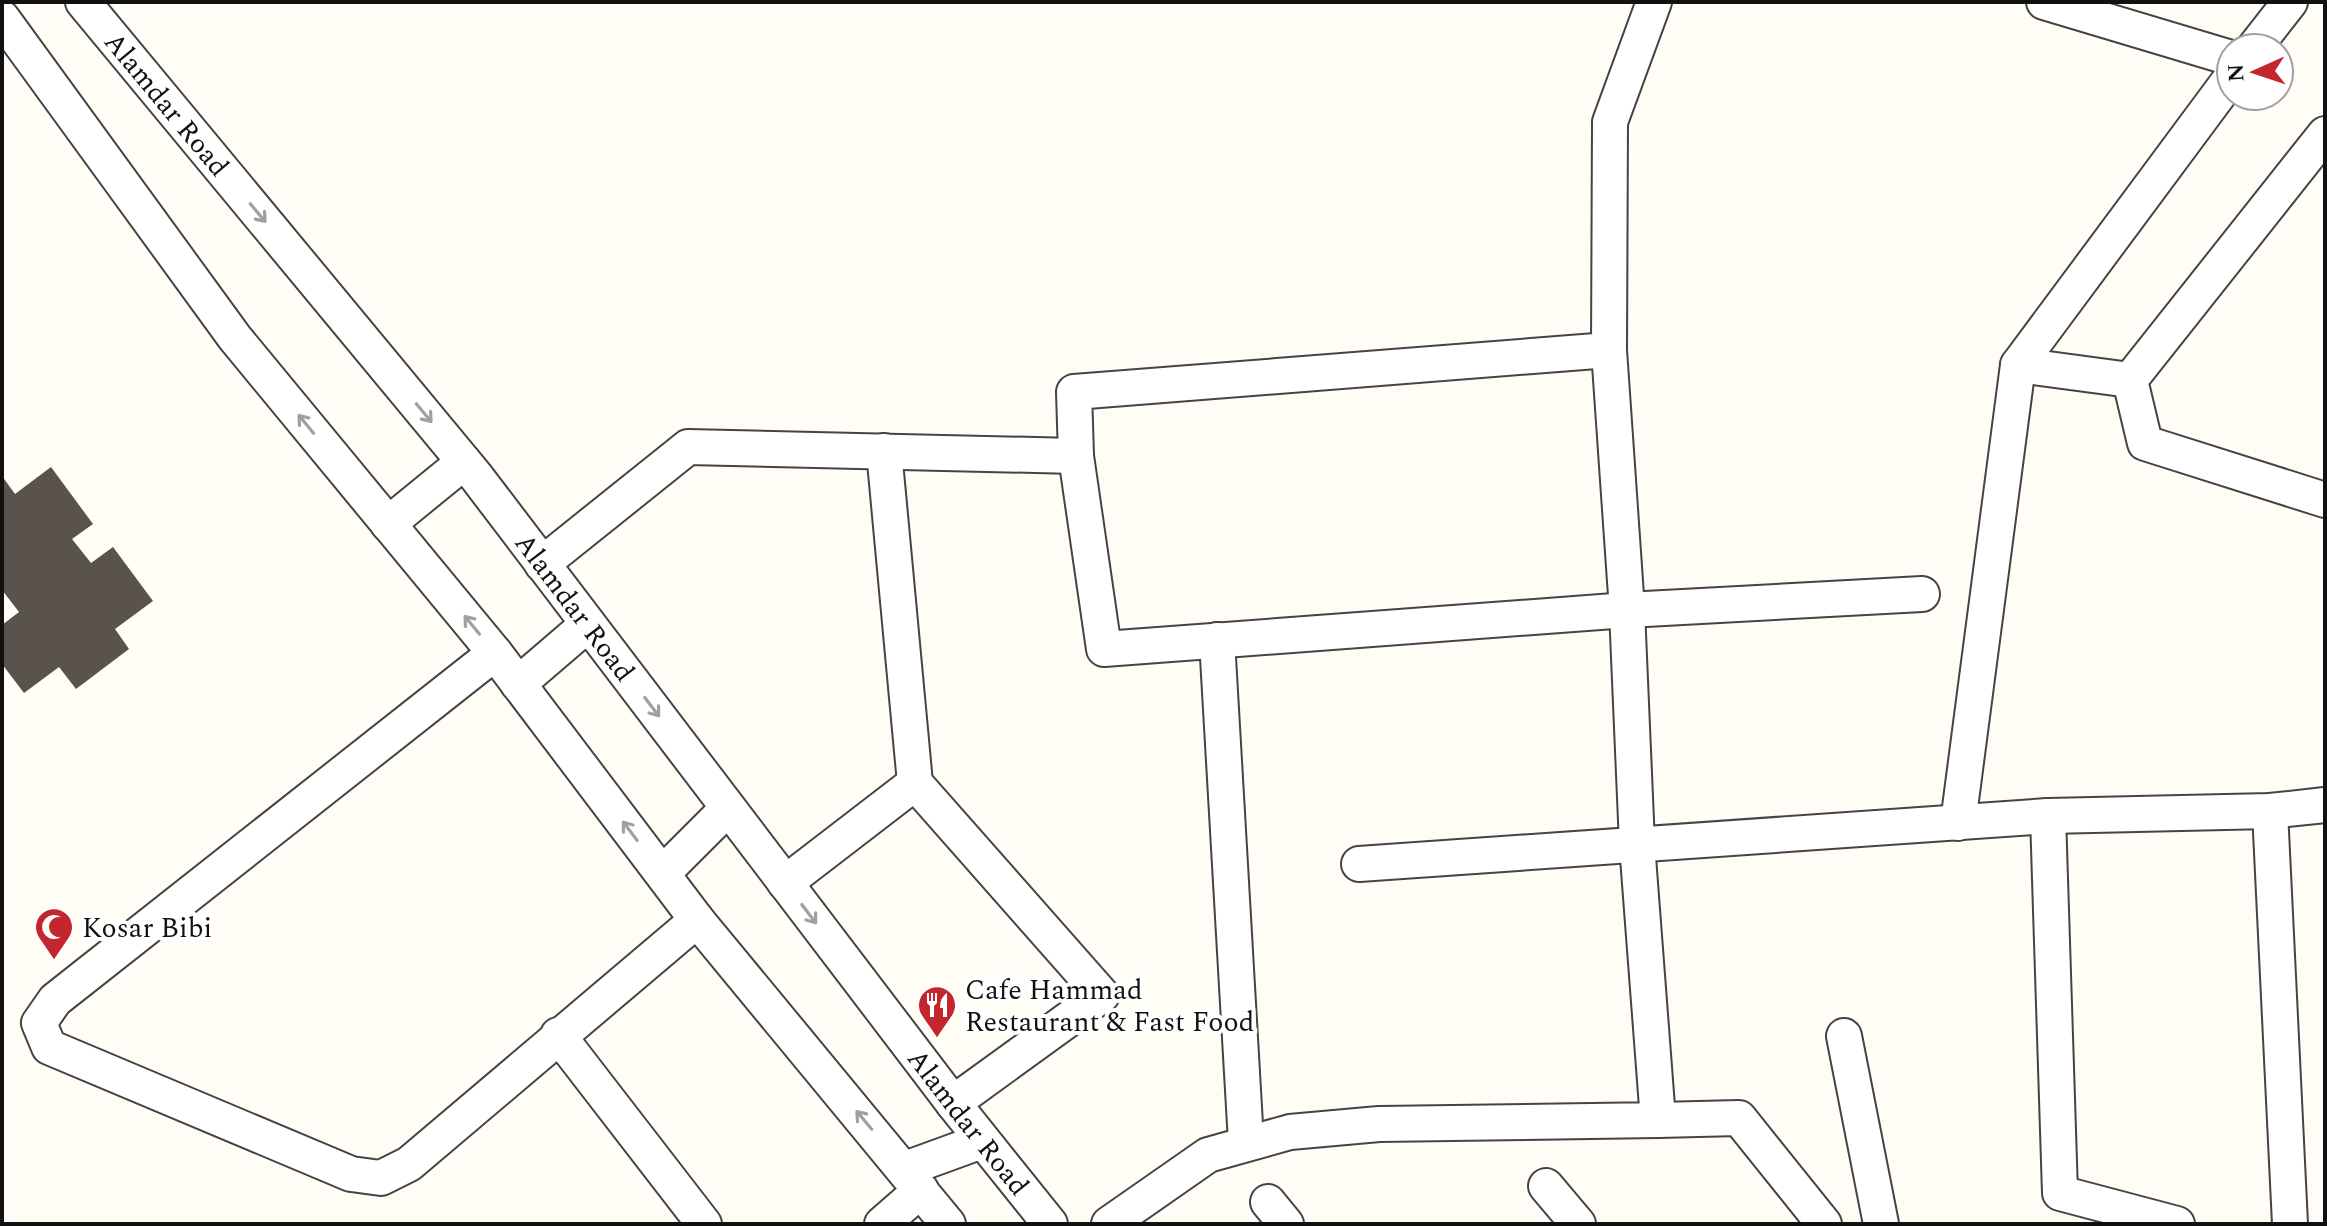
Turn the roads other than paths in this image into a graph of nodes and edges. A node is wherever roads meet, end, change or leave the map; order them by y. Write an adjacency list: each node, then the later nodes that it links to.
1 (83, 2): 15 (street, Alamdar Road, one-way to 15)
2 (1654, 2): 10 (street)
3 (2044, 2): 7 (street)
4 (2290, 2): 6 (street)
5 (2, 18): 17 (street, one-way to 5)
6 (2267, 32)
7 (2215, 53)
8 (2215, 100): 11 (street)
9 (2325, 134): 12 (street)
10 (1609, 350): 14 (street); 20 (street)
11 (2018, 365): 12 (street); 30 (street)
12 (2130, 380): 16 (street)
13 (884, 451): 14 (street); 18 (street); 25 (street)
14 (1076, 456): 22 (street)
15 (464, 462): 17 (street); 18 (street, Alamdar Road)
16 (2325, 500)
17 (388, 524): 23 (street, one-way to 17)
18 (542, 564): 21 (street, Alamdar Road)
19 (1922, 594): 20 (street)
20 (1627, 610): 22 (street); 31 (street)
21 (588, 624): 24 (street); 27 (street, Alamdar Road, one-way to 27)
22 (1217, 640): 41 (street)
23 (495, 653): 24 (street); 36 (street)
24 (518, 684): 33 (street, one-way to 24)
25 (915, 783): 34 (street); 38 (street)
26 (2325, 805): 28 (street)
27 (728, 808): 33 (street); 34 (street, Alamdar Road)
28 (2270, 811): 29 (street); 53 (street)
29 (2048, 816): 30 (street); 52 (street)
30 (1958, 823): 31 (street)
31 (1637, 844): 32 (street); 39 (street)
32 (1359, 864)
33 (663, 873): 35 (street)
34 (785, 883): 38 (street, Alamdar Road, one-way to 38)
35 (697, 920): 36 (street); 42 (street, one-way to 35)
36 (558, 1035): 44 (street)
37 (1844, 1036): 51 (street)
38 (953, 1103): 40 (street, Alamdar Road)
39 (1658, 1120): 41 (street); 50 (street)
40 (982, 1141): 42 (street); 47 (street, Alamdar Road)
41 (1246, 1142): 48 (street)
42 (913, 1180): 45 (street); 46 (street)
43 (1546, 1186): 49 (street)
44 (704, 1224)
45 (882, 1224)
46 (948, 1224)
47 (1050, 1224)
48 (1109, 1224)
49 (1578, 1224)
50 (1824, 1224)
51 (1881, 1224)
52 (2177, 1224)
53 (2290, 1224)

